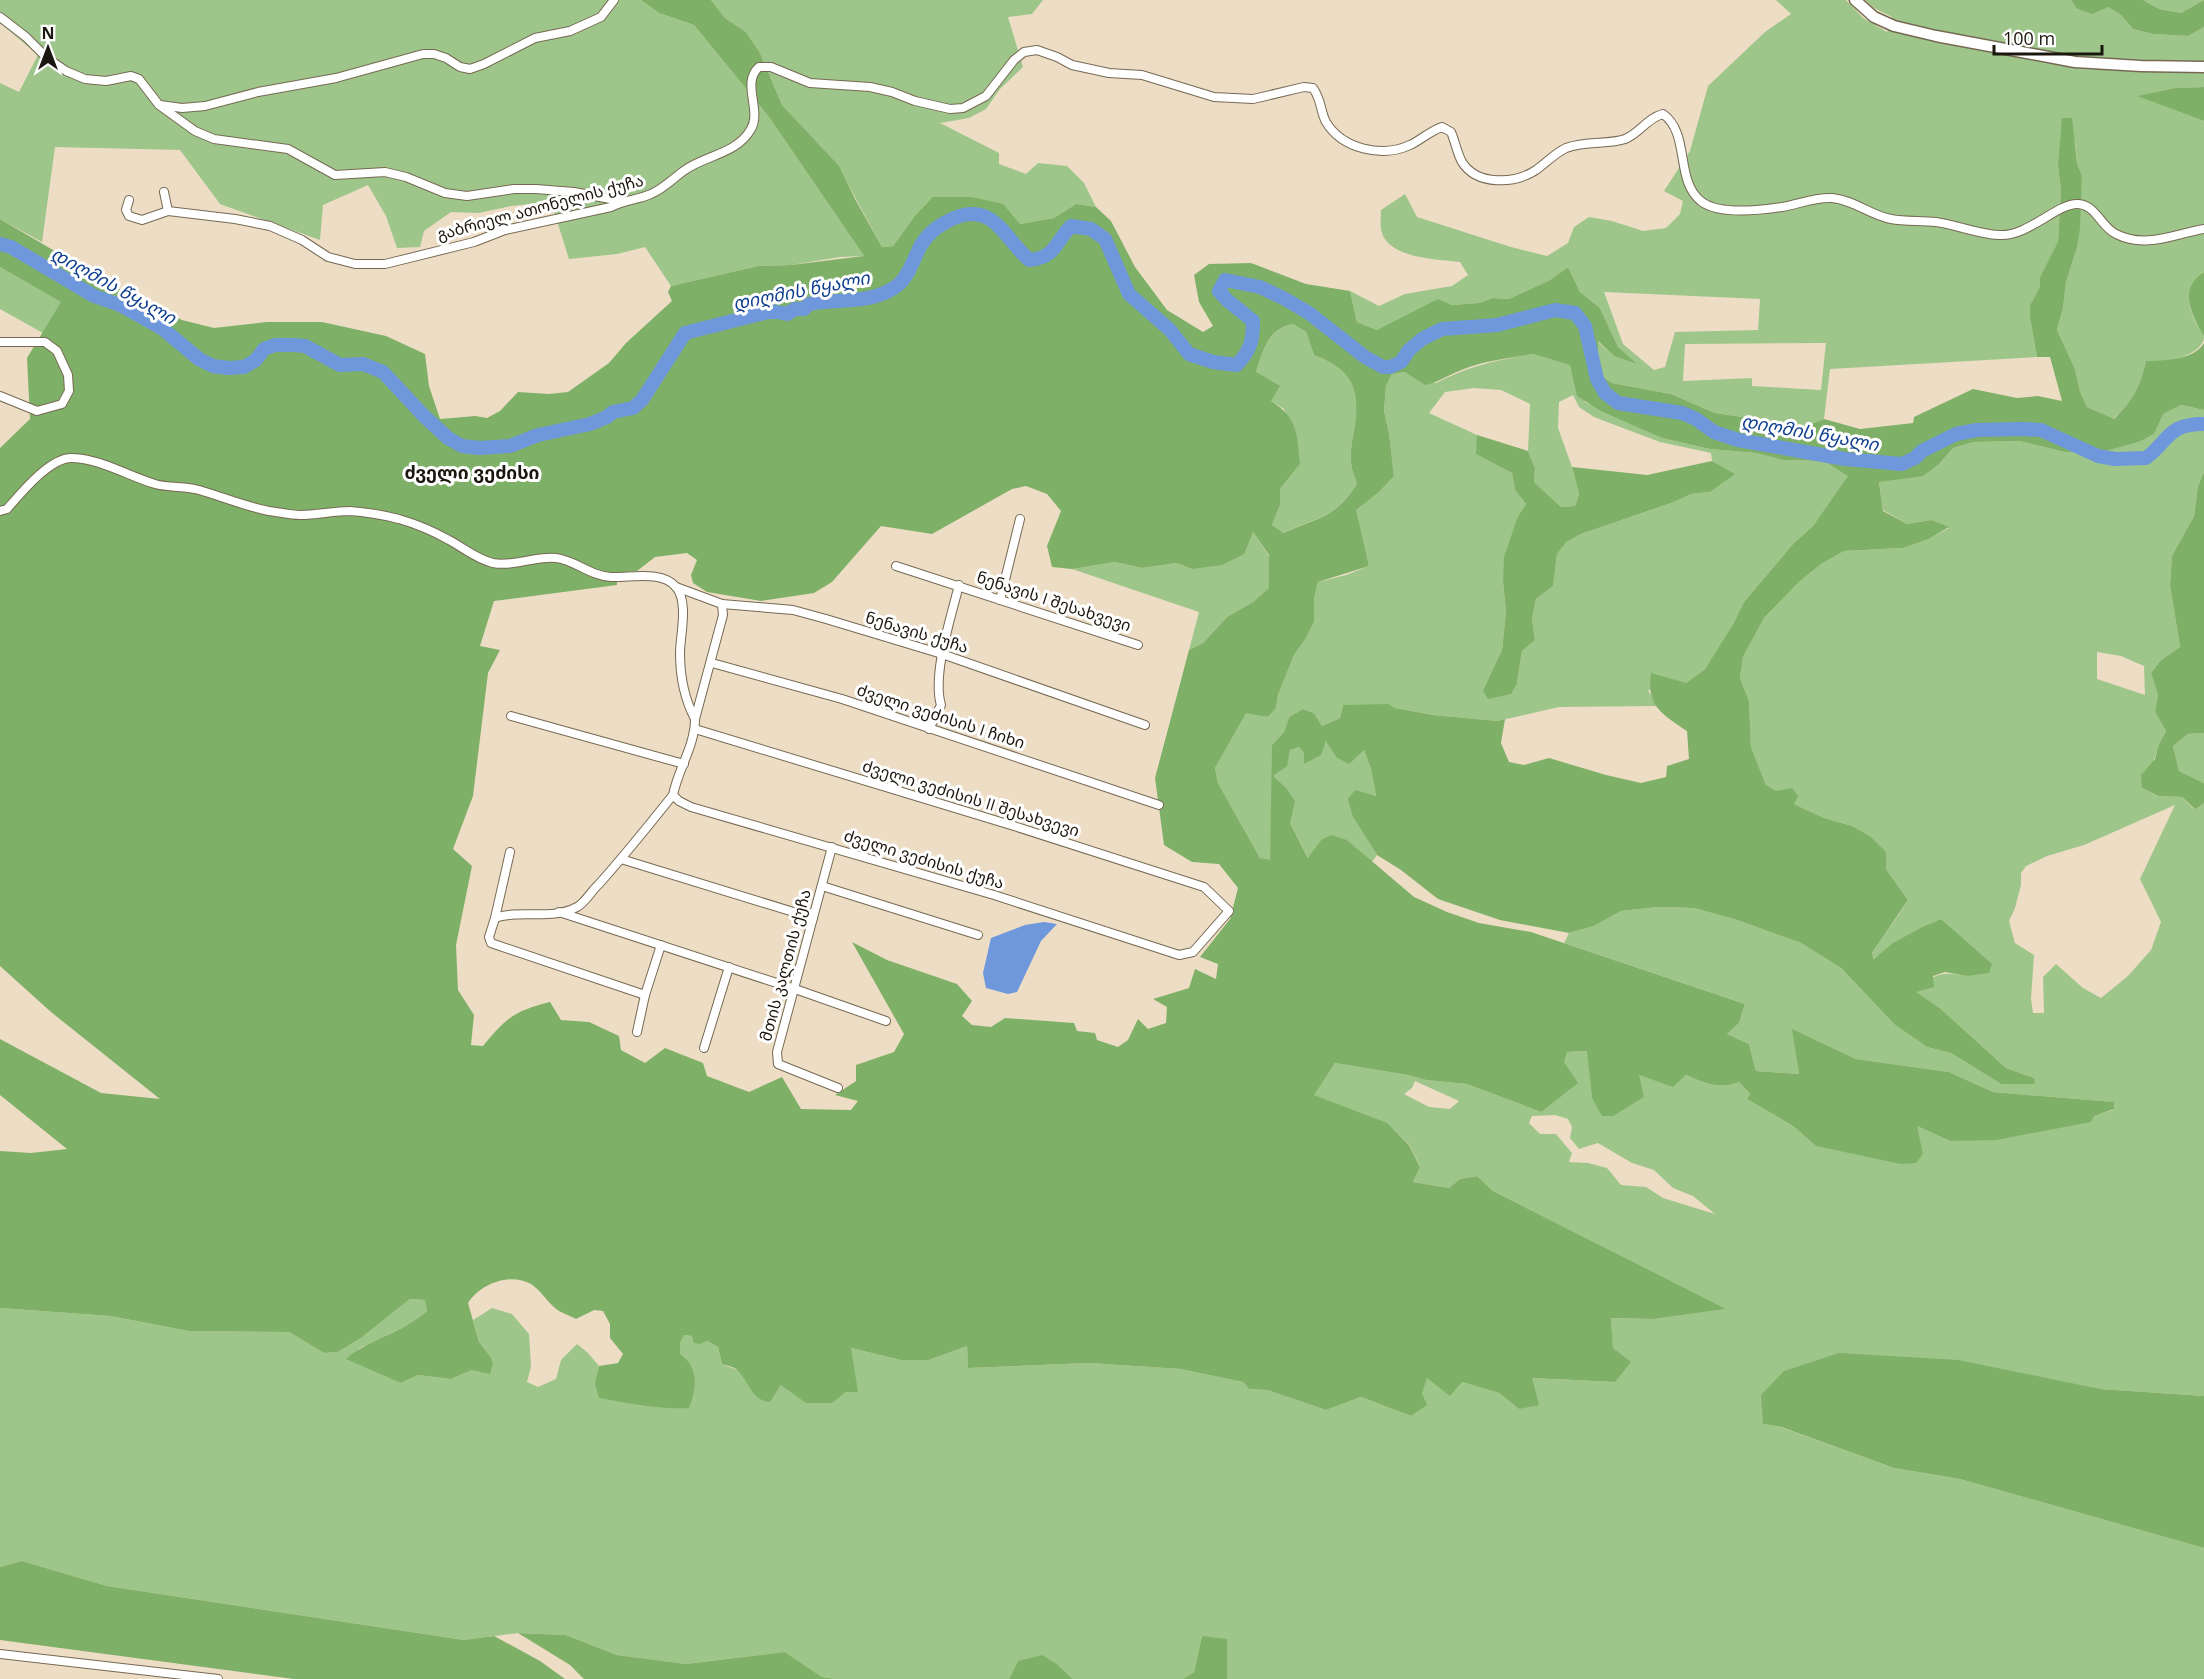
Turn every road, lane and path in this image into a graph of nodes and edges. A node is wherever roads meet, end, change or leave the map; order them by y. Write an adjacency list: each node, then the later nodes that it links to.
1 (614, 0): 5 (street)
2 (1855, 0): 4 (street)
3 (0, 17): 5 (street)
4 (2204, 67)
5 (159, 105): 8 (street)
6 (164, 192): 9 (street)
7 (129, 200): 9 (street, გაბრიელ ათონელის ქუჩა)
8 (621, 201): 9 (street, გაბრიელ ათონელის ქუჩა); 10 (street, გაბრიელ ათონელის ქუჩა)
9 (168, 212)
10 (2204, 229)
11 (0, 342): 12 (street)
12 (0, 396)
13 (0, 511): 17 (street)
14 (1020, 519): 18 (street)
15 (896, 566): 16 (street)
16 (959, 585): 18 (street, ნენავის I შესახვევი); 21 (street, ნენავის I შესახვევი)
17 (676, 587): 19 (street, ნენავის ქუჩა); 24 (street)
18 (1000, 600): 20 (street, ნენავის I შესახვევი)
19 (722, 604): 21 (street, ნენავის ქუჩა); 22 (street)
20 (1138, 645)
21 (942, 654): 25 (street, ნენავის ქუჩა); 27 (street, ნენავის I შესახვევი)
22 (712, 663): 24 (street); 27 (street, ძველი ვეძისის I ჩიხი)
23 (511, 716): 28 (street)
24 (695, 719): 26 (street)
25 (1145, 725)
26 (695, 729): 28 (street); 35 (street, ძველი ვეძისის II შესახვევი)
27 (929, 729): 30 (street, ძველი ვეძისის I ჩიხი)
28 (684, 764): 29 (street)
29 (673, 795): 31 (street, ძველი ვეძისის ქუჩა); 33 (street)
30 (1158, 805)
31 (832, 847): 34 (street, მთის კალთის ქუჩა); 35 (street, ძველი ვეძისის ქუჩა)
32 (510, 852): 37 (street)
33 (621, 859): 36 (street); 38 (street)
34 (822, 886): 38 (street, მთის კალთის ქუჩა); 39 (street)
35 (1228, 911)
36 (558, 912): 37 (street); 40 (street)
37 (495, 918): 43 (street)
38 (813, 918): 42 (street, მთის კალთის ქუჩა)
39 (978, 935)
40 (661, 945): 41 (street); 43 (street)
41 (729, 967): 42 (street); 46 (street)
42 (795, 989): 44 (street); 47 (street, მთის კალთის ქუჩა)
43 (645, 995): 45 (street)
44 (886, 1021)
45 (637, 1032)
46 (704, 1048)
47 (838, 1088)
48 (0, 1654): 49 (street)
49 (218, 1679)

